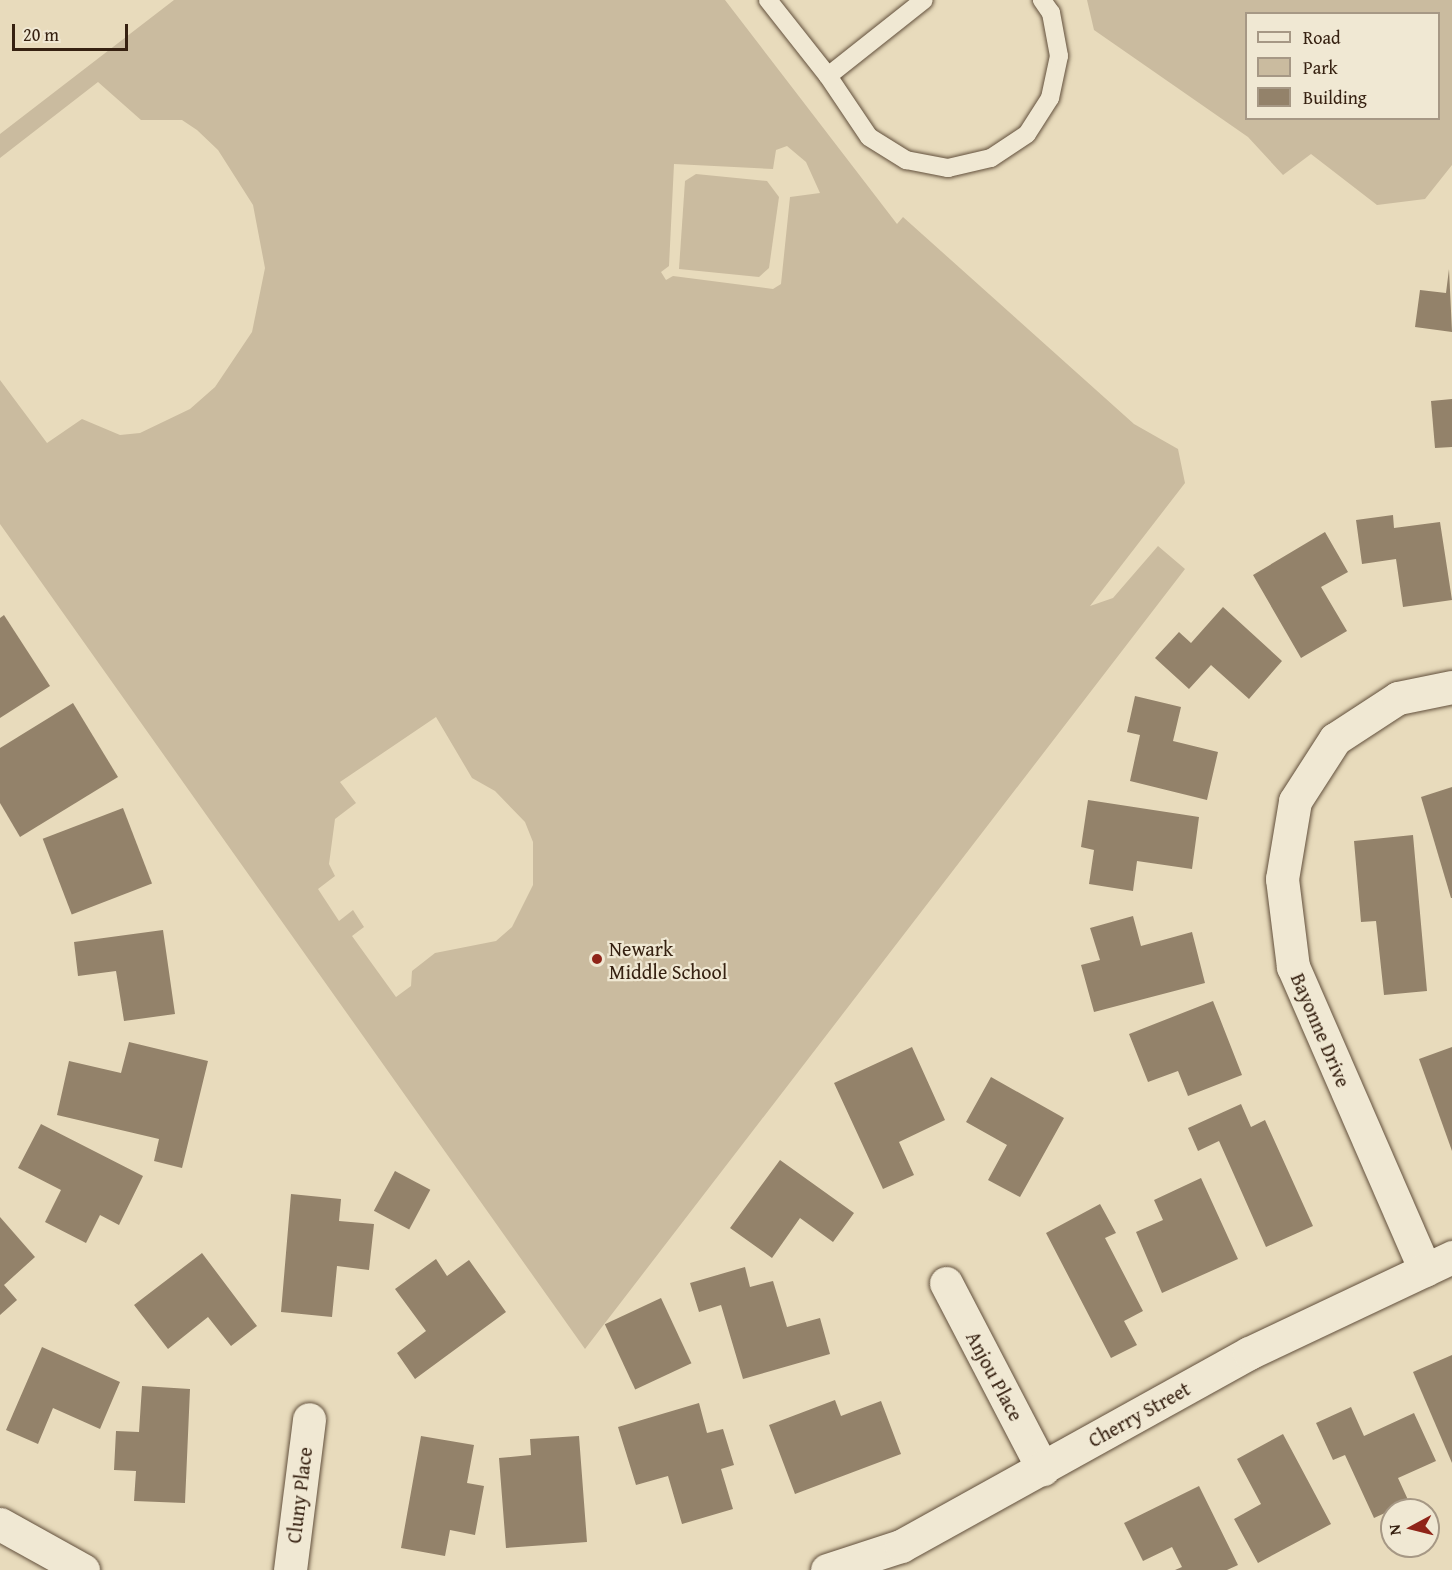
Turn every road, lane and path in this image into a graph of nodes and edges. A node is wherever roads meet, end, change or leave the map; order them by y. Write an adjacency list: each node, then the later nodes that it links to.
1 (768, 0): 4 (lane)
2 (924, 0): 4 (lane)
3 (1042, 0): 4 (lane)
4 (828, 76)
5 (1452, 687): 6 (street, Bayonne Drive)
6 (1438, 1263): 9 (street, Cherry Street)
7 (946, 1283): 9 (street, Anjou Place)
8 (309, 1419): 12 (street, Cluny Place)
9 (1043, 1469): 13 (street, Cherry Street)
10 (0, 1524): 11 (street)
11 (83, 1570)
12 (290, 1570)
13 (827, 1570)

